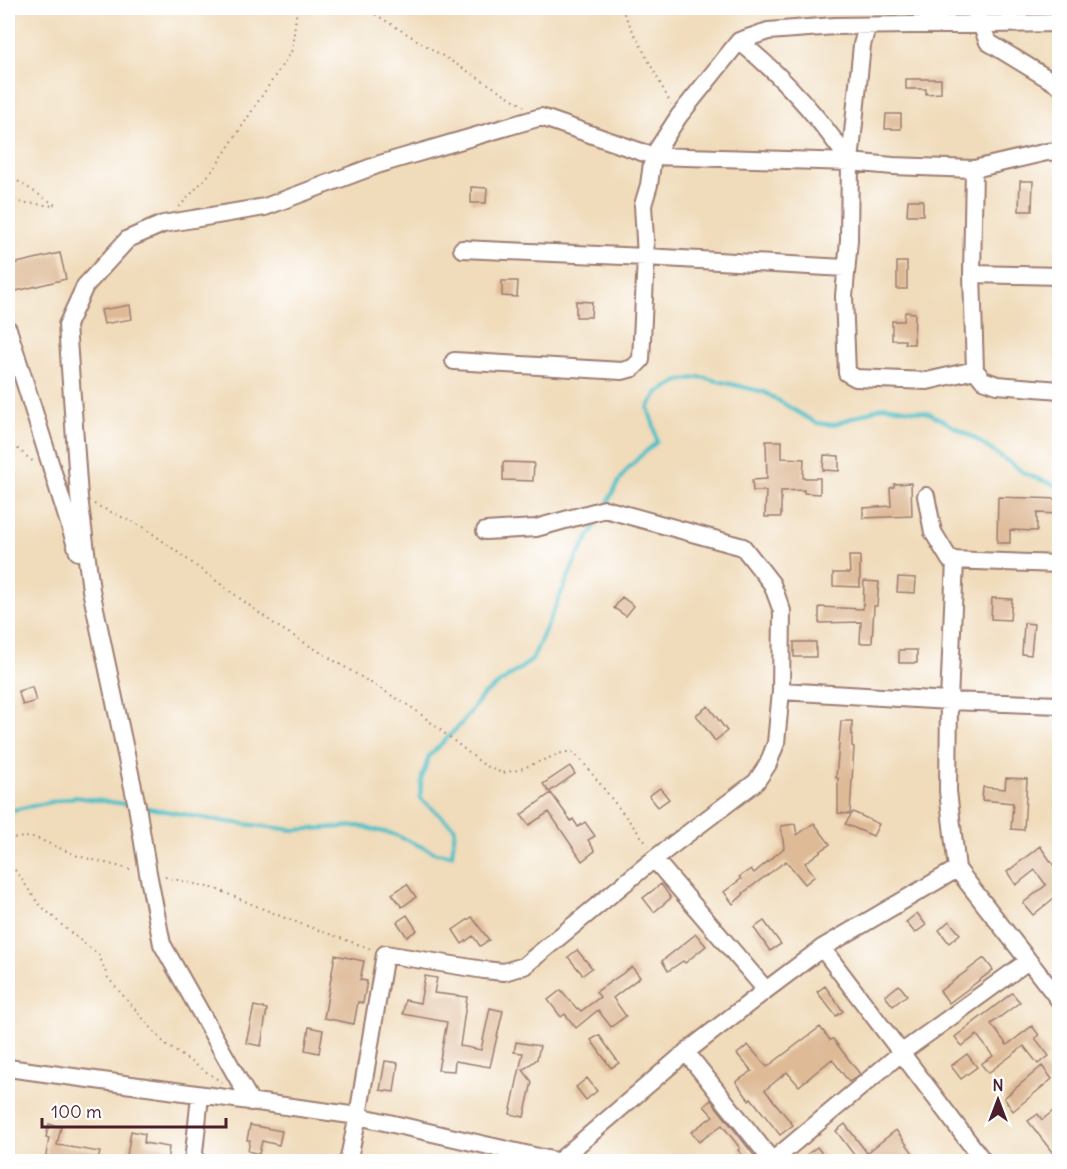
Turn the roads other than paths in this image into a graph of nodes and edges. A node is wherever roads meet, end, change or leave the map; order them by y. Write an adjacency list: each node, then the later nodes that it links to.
1 (974, 8): 3 (street)
2 (1059, 23): 3 (street)
3 (981, 25): 4 (street); 6 (street)
4 (867, 27): 5 (street); 9 (street)
5 (739, 41): 8 (street); 9 (street)
6 (1059, 86)
7 (1059, 151): 10 (street)
8 (653, 156): 9 (street); 12 (street); 24 (street)
9 (850, 162): 10 (street); 13 (street)
10 (974, 169): 14 (street)
11 (462, 249): 12 (street)
12 (646, 257): 13 (street); 17 (street)
13 (845, 268): 18 (street)
14 (972, 274): 15 (street); 18 (street)
15 (1059, 276)
16 (8, 328): 24 (street)
17 (454, 361)
18 (975, 370): 19 (street)
19 (1059, 390)
20 (926, 496): 22 (street)
21 (485, 531): 25 (street)
22 (955, 560): 23 (street); 26 (street)
23 (1059, 564)
24 (91, 590): 38 (street)
25 (781, 691): 26 (street); 28 (street)
26 (949, 701): 27 (street); 29 (street)
27 (1059, 705)
28 (656, 858): 32 (street); 39 (street)
29 (957, 869): 30 (street); 31 (street)
30 (822, 948): 32 (street); 35 (street)
31 (1028, 961): 33 (street); 35 (street)
32 (766, 990): 34 (street)
33 (1059, 1001)
34 (686, 1052): 42 (street); 43 (street)
35 (901, 1053): 43 (street); 44 (street)
36 (8, 1068): 37 (street)
37 (200, 1096): 38 (street); 40 (street)
38 (251, 1102): 39 (street)
39 (358, 1116): 41 (street); 42 (street)
40 (193, 1161)
41 (348, 1161)
42 (560, 1161)
43 (772, 1161)
44 (984, 1161)

